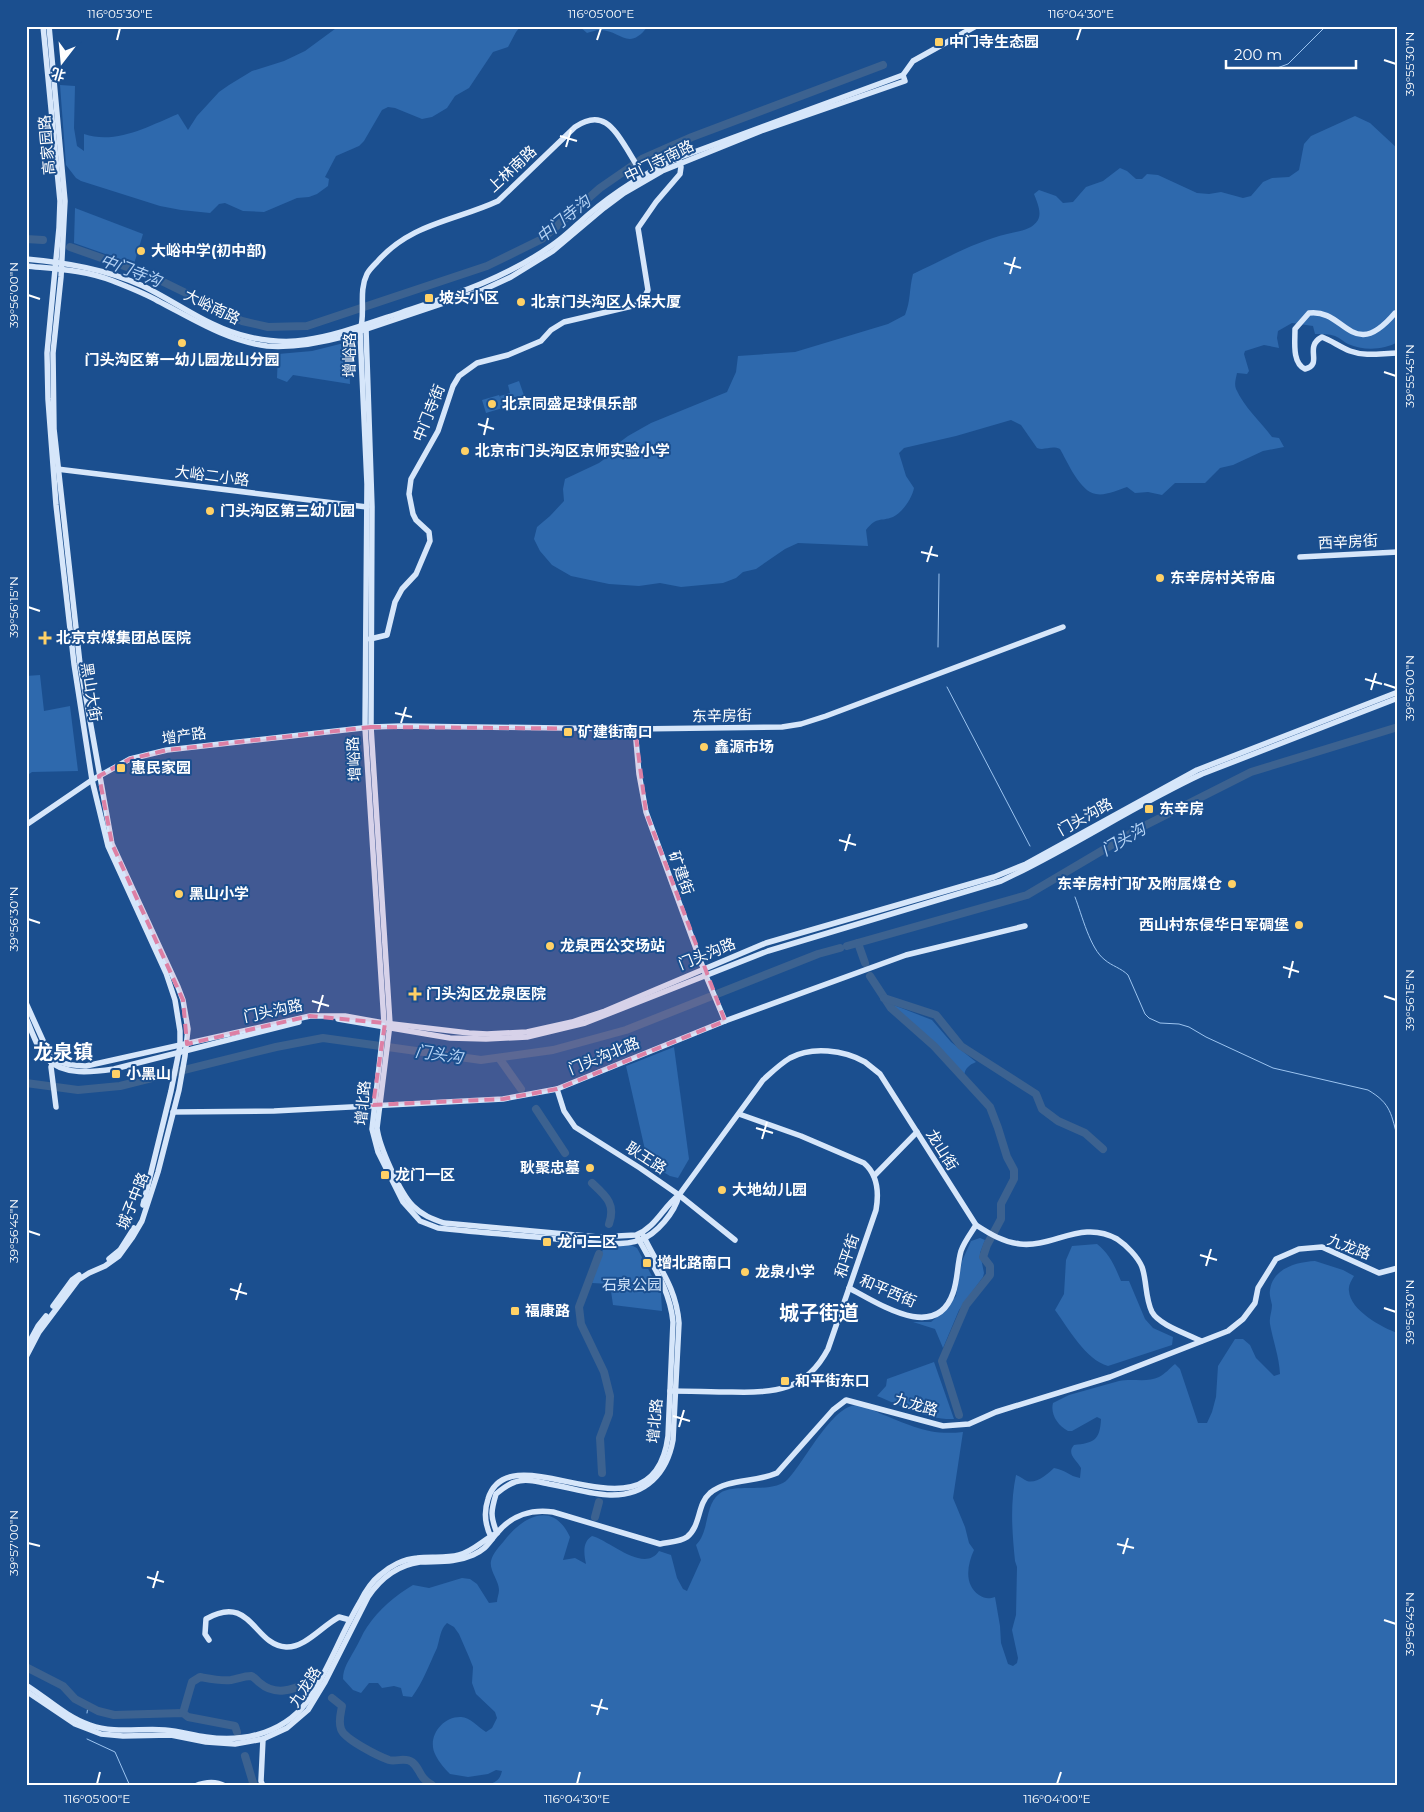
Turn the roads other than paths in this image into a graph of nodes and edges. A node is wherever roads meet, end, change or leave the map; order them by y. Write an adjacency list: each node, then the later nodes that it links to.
1 (43, 26): 7 (street, 高家园路)
2 (49, 26): 7 (street, 高家园路)
3 (976, 26): 4 (street, 中门寺南路)
4 (679, 160): 5 (street, 中门寺南路); 18 (street, 中门寺街)
5 (643, 175): 11 (street, 中门寺南路); 11 (street, 上林南路)
6 (26, 259): 7 (street, 大峪南路)
7 (59, 261): 9 (street, 黑山大街); 11 (street, 大峪南路)
8 (26, 266): 9 (street, 大峪南路)
9 (58, 269): 11 (street, 大峪南路); 13 (street, 黑山大街)
10 (1398, 313): 12 (street)
11 (363, 329): 14 (street, 增峪路); 18 (street, 增峪路)
12 (1398, 353)
13 (56, 469): 14 (street, 大峪二小路); 23 (street, 黑山大街); 24 (street, 黑山大街)
14 (367, 507): 21 (street, 增峪路)
15 (1398, 552): 16 (street, 西辛房街)
16 (1300, 557)
17 (1063, 627): 22 (street, 东辛房街)
18 (370, 639): 21 (street, 增峪路)
19 (1398, 692): 27 (street, 门头沟路)
20 (1398, 698): 28 (street, 门头沟路)
21 (368, 728): 22 (street, 东辛房街); 23 (street, 增产路); 32 (street, 增峪路)
22 (635, 729): 27 (street, 矿建街)
23 (99, 776): 24 (street, 增产路); 33 (street, 黑山大街)
24 (92, 780): 25 (street, 增产路); 33 (street, 黑山大街)
25 (26, 825)
26 (1025, 926): 31 (street, 门头沟北路)
27 (703, 969): 28 (street, 矿建街); 32 (street, 门头沟路)
28 (706, 978): 31 (street, 矿建街); 32 (street, 门头沟路)
29 (26, 1003): 34 (street)
30 (26, 1018): 34 (street)
31 (725, 1021): 35 (street, 门头沟北路)
32 (387, 1026): 33 (street, 门头沟路); 36 (street, 增北路)
33 (183, 1048): 34 (street, 门头沟路); 38 (street, 城子中路); 49 (street, 城子中路)
34 (53, 1061): 37 (street)
35 (557, 1089): 36 (street, 门头沟北路); 42 (street, 耿王路)
36 (377, 1105): 38 (street, 门头沟北路); 44 (street, 增北路)
37 (56, 1107)
38 (173, 1112): 50 (street, 城子中路)
39 (738, 1114): 40 (street, 龙山街); 41 (street); 42 (street, 龙山街)
40 (917, 1132): 41 (street); 43 (street, 龙山街)
41 (874, 1176): 47 (street, 和平街)
42 (679, 1195): 44 (street, 龙山街); 45 (street, 耿王路)
43 (976, 1225): 47 (street, 和平西街); 48 (street, 龙山街)
44 (640, 1237): 51 (street, 增北路)
45 (735, 1240)
46 (1398, 1268): 48 (street, 九龙路)
47 (849, 1288): 51 (street, 和平街)
48 (1201, 1341): 52 (street, 九龙路)
49 (26, 1348)
50 (26, 1357)
51 (673, 1391): 52 (street, 增北路); 53 (street, 增北路)
52 (498, 1532): 53 (street, 九龙路)
53 (491, 1539): 54 (street, 九龙路); 58 (street, 九龙路)
54 (350, 1620): 55 (street); 56 (street, 九龙路)
55 (209, 1640)
56 (26, 1685)
57 (26, 1691): 58 (street, 九龙路)
58 (263, 1739): 61 (street)
59 (195, 1786): 60 (street)
60 (225, 1786)
61 (264, 1786)

